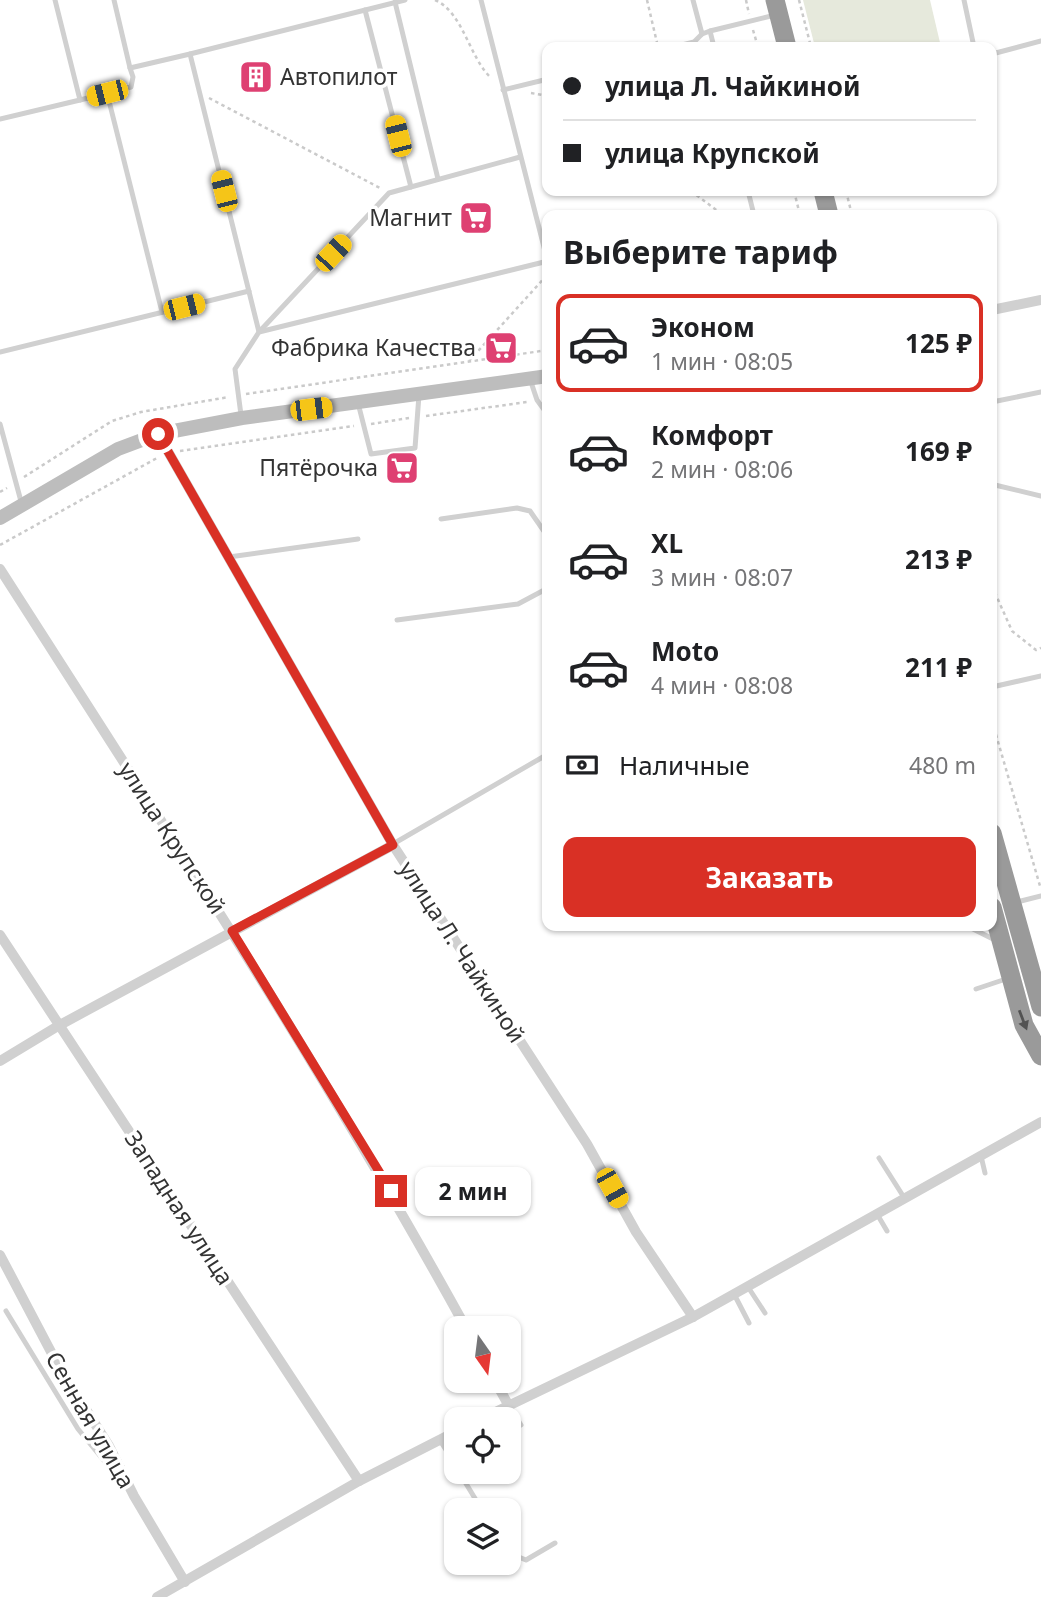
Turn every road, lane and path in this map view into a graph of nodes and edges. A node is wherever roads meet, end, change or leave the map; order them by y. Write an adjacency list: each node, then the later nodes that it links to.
1 (55, 0): 30 (lane)
2 (114, 0): 24 (lane)
3 (405, 0): 10 (lane)
4 (435, 0): 26 (path)
5 (481, 0): 26 (lane)
6 (647, 0): 16 (path)
7 (693, 0): 14 (lane)
8 (799, 0): 20 (path)
9 (964, 0): 21 (lane)
10 (395, 2): 12 (lane); 33 (lane)
11 (777, 7): 13 (lane); 19 (highway)
12 (365, 10): 23 (lane); 34 (lane)
13 (710, 31): 14 (lane); 18 (lane)
14 (702, 33): 17 (lane)
15 (1041, 41): 22 (lane)
16 (657, 42)
17 (694, 42)
18 (713, 42)
19 (786, 42)
20 (810, 42)
21 (973, 42)
22 (997, 53)
23 (190, 54): 24 (lane); 27 (lane)
24 (131, 68): 28 (lane)
25 (542, 80): 26 (lane)
26 (503, 90): 29 (path); 32 (lane)
27 (199, 92): 35 (path); 41 (lane)
28 (107, 93): 30 (lane); 44 (lane)
29 (542, 95)
30 (80, 100): 31 (lane)
31 (0, 119)
32 (520, 157): 33 (lane); 38 (lane)
33 (438, 179): 34 (lane)
34 (411, 187): 35 (lane)
35 (389, 193): 45 (lane)
36 (698, 196): 37 (path)
37 (716, 210)
38 (542, 241)
39 (542, 261): 45 (lane)
40 (542, 281): 48 (path)
41 (249, 291): 44 (lane); 45 (lane)
42 (1041, 300): 43 (street)
43 (997, 309)
44 (162, 312): 47 (lane)
45 (259, 332): 52 (lane)
46 (542, 351): 48 (path)
47 (0, 352)
48 (469, 361): 52 (path)
49 (542, 377): 50 (main road)
50 (530, 379): 53 (main road); 54 (lane)
51 (1041, 392): 55 (lane)
52 (238, 395): 59 (lane); 64 (path)
53 (419, 395): 56 (main road); 58 (lane)
54 (537, 400): 57 (lane); 58 (path)
55 (997, 401)
56 (358, 403): 59 (main road); 61 (lane)
57 (542, 407)
58 (417, 417): 61 (path); 61 (lane)
59 (242, 418): 62 (main road)
60 (0, 424): 64 (lane)
61 (363, 425): 63 (path)
62 (158, 434): 63 (street, улица Л. Чайкиной); 68 (main road)
63 (169, 452): 73 (path); 74 (street, улица Л. Чайкиной)
64 (16, 482): 66 (path); 68 (lane)
65 (997, 485): 67 (lane)
66 (0, 492)
67 (1041, 496)
68 (22, 505): 69 (main road)
69 (0, 518)
70 (441, 519): 71 (lane)
71 (542, 528)
72 (358, 540): 74 (lane)
73 (0, 545)
74 (229, 557): 84 (street, улица Л. Чайкиной)
75 (0, 569): 90 (street, улица Крупской)
76 (542, 591): 78 (lane)
77 (997, 597): 79 (path)
78 (397, 620)
79 (1041, 648)
80 (1041, 676): 81 (lane)
81 (997, 686)
82 (997, 739): 86 (path)
83 (542, 758): 84 (lane)
84 (393, 845): 90 (street); 114 (street, улица Л. Чайкиной)
85 (997, 850): 88 (highway)
86 (1041, 889)
87 (1041, 896): 88 (lane)
88 (1013, 903): 94 (highway)
89 (997, 924): 93 (highway)
90 (232, 931): 98 (street); 113 (street, улица Крупской)
91 (979, 931): 93 (lane)
92 (0, 935): 98 (street, Западная улица)
93 (1002, 941): 95 (highway)
94 (1035, 965): 97 (highway)
95 (1011, 978): 96 (lane); 99 (highway, one-way to 99)
96 (975, 989)
97 (1041, 1007)
98 (58, 1026): 100 (street); 121 (street, Западная улица)
99 (1041, 1056)
100 (0, 1061)
101 (1041, 1122): 102 (street)
102 (981, 1156): 104 (lane); 105 (street)
103 (879, 1158): 105 (lane)
104 (985, 1173)
105 (905, 1199): 106 (street)
106 (877, 1214): 107 (lane); 109 (street)
107 (887, 1231)
108 (0, 1255): 122 (street, Сенная улица)
109 (748, 1287): 110 (street); 112 (lane)
110 (734, 1294): 114 (street); 115 (lane)
111 (6, 1311): 122 (lane)
112 (765, 1313)
113 (460, 1316)
114 (693, 1317): 117 (street)
115 (749, 1323)
116 (502, 1393): 117 (street)
117 (509, 1406)
118 (444, 1437): 119 (street)
119 (439, 1439): 120 (lane); 121 (street)
120 (444, 1447)
121 (359, 1481): 125 (street)
122 (134, 1496): 125 (street, Сенная улица)
123 (555, 1543): 124 (lane)
124 (521, 1558)
125 (185, 1582): 126 (street)
126 (157, 1597)

